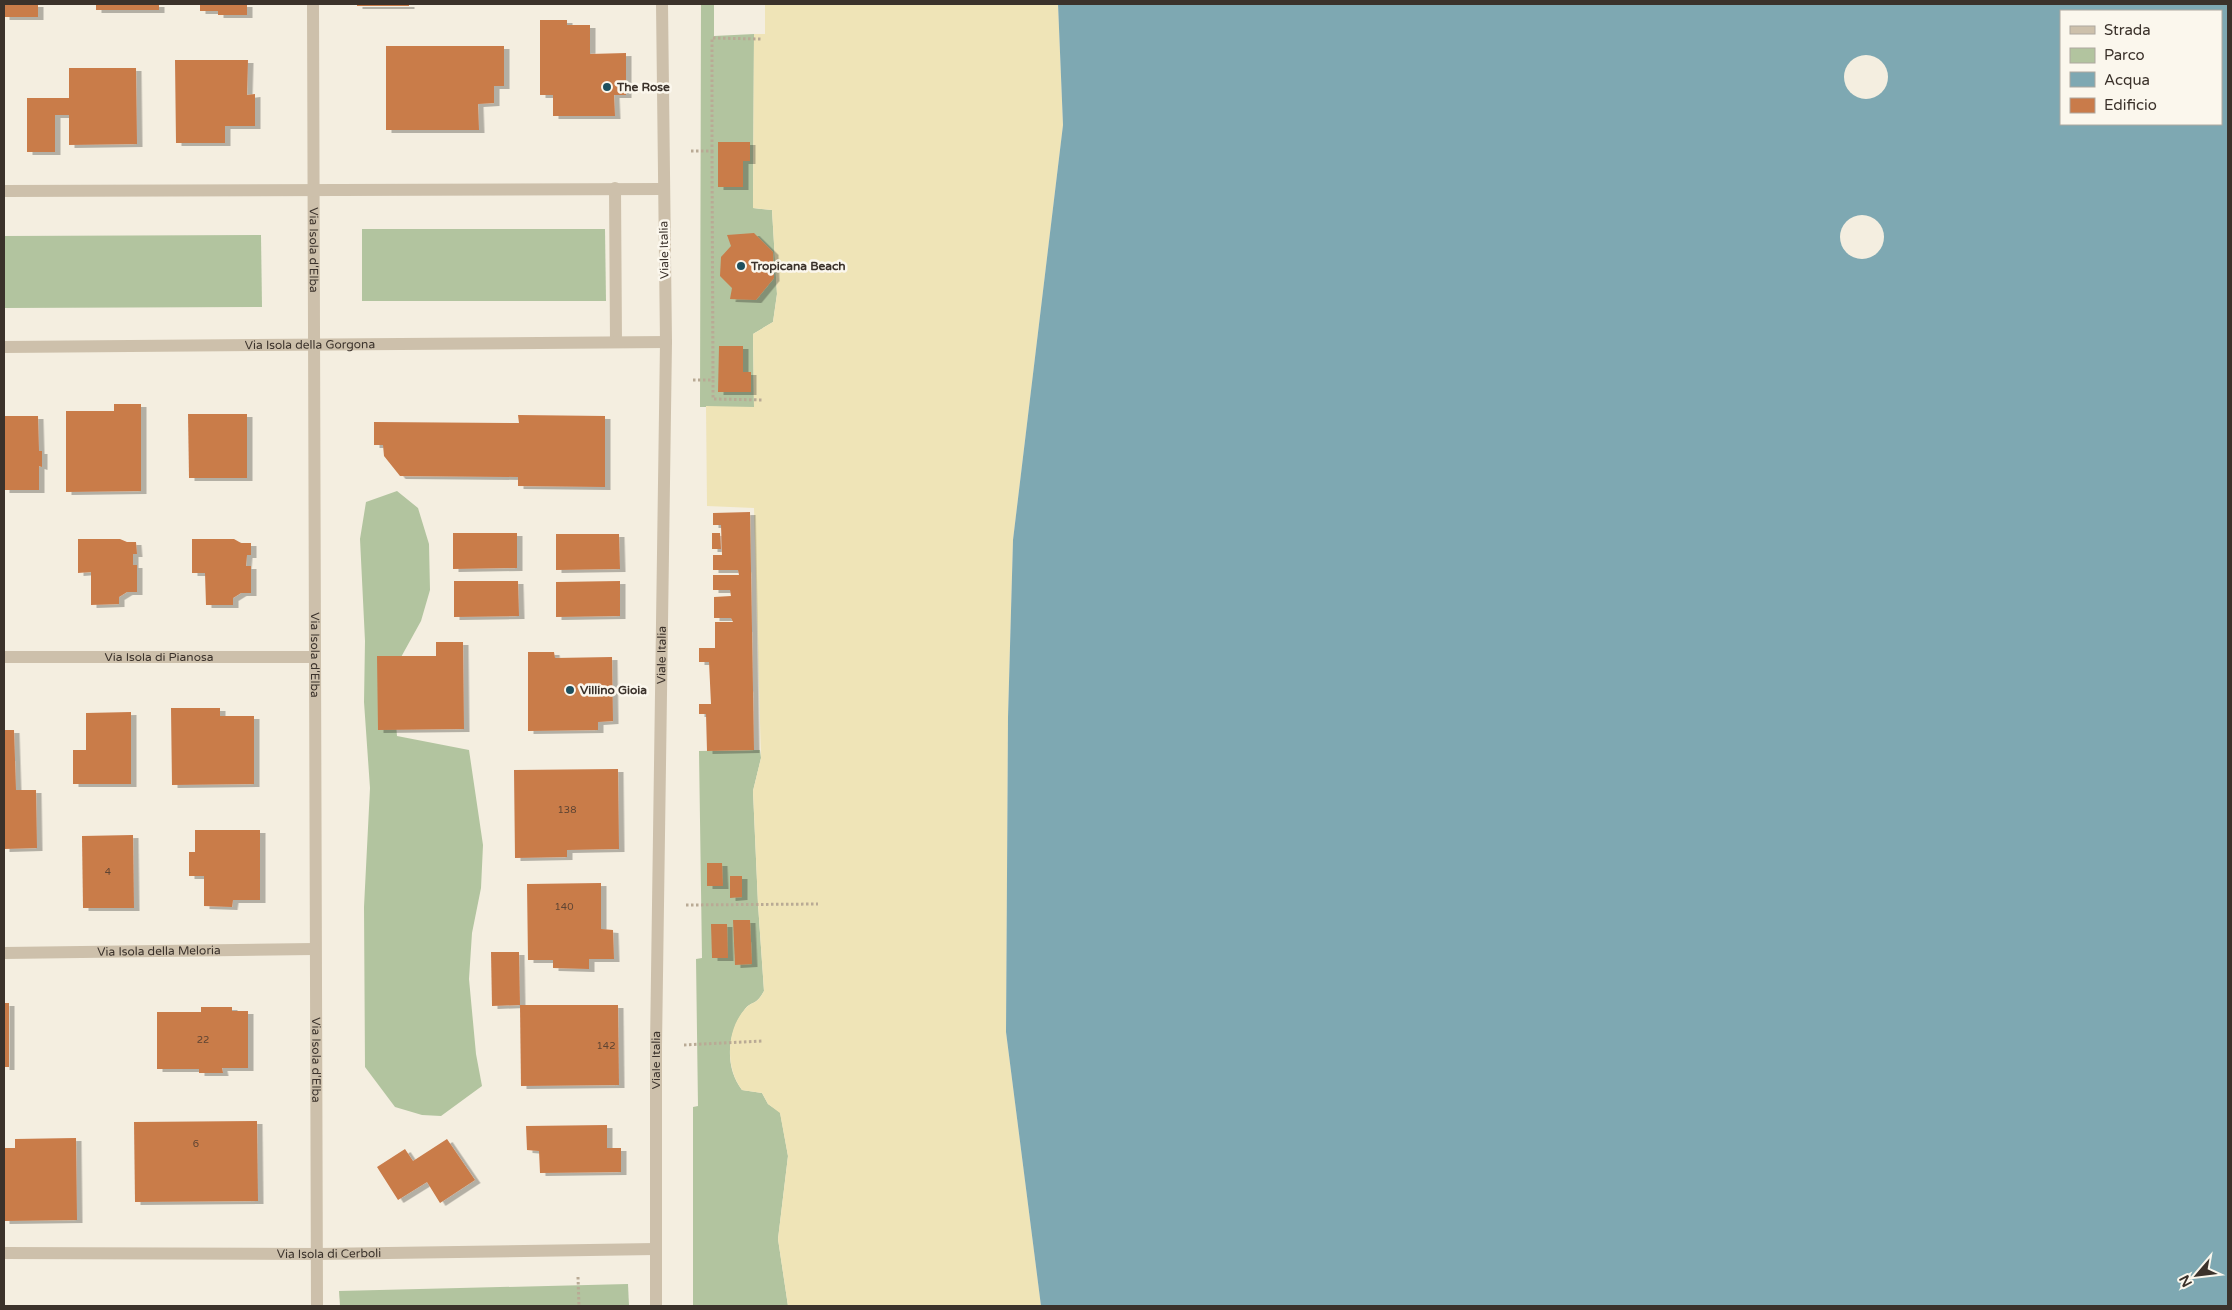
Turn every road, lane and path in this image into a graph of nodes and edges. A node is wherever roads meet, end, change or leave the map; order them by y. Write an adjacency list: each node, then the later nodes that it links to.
1 (313, 4): 8 (street, Via Isola d'Elba)
2 (662, 4): 4 (street, Viale Italia)
3 (761, 39): 5 (path)
4 (663, 151): 5 (path); 7 (street, Viale Italia)
5 (712, 151): 15 (path)
6 (620, 188): 7 (street); 8 (street); 10 (street)
7 (663, 189): 11 (street, Viale Italia)
8 (314, 190): 9 (street); 12 (street, Via Isola d'Elba)
9 (4, 191)
10 (620, 342): 11 (street, Via Isola della Gorgona); 12 (street, Via Isola della Gorgona)
11 (666, 342): 14 (street, Viale Italia)
12 (314, 345): 13 (street, Via Isola della Gorgona); 17 (street, Via Isola d'Elba)
13 (4, 347)
14 (665, 380): 15 (path); 20 (street, Viale Italia)
15 (713, 380): 16 (path)
16 (763, 400)
17 (315, 657): 18 (street, Via Isola di Pianosa); 21 (street, Via Isola d'Elba)
18 (4, 658)
19 (818, 904): 20 (path)
20 (658, 906): 25 (street, Viale Italia)
21 (314, 948): 22 (street, Via Isola della Meloria); 27 (street, Via Isola d'Elba)
22 (4, 953)
23 (763, 1041): 24 (path)
24 (699, 1044)
25 (655, 1249): 27 (street, Via Isola di Cerboli); 29 (street, Viale Italia)
26 (4, 1253): 27 (street, Via Isola di Cerboli)
27 (318, 1254): 28 (street, Via Isola d'Elba)
28 (317, 1306)
29 (656, 1306)

